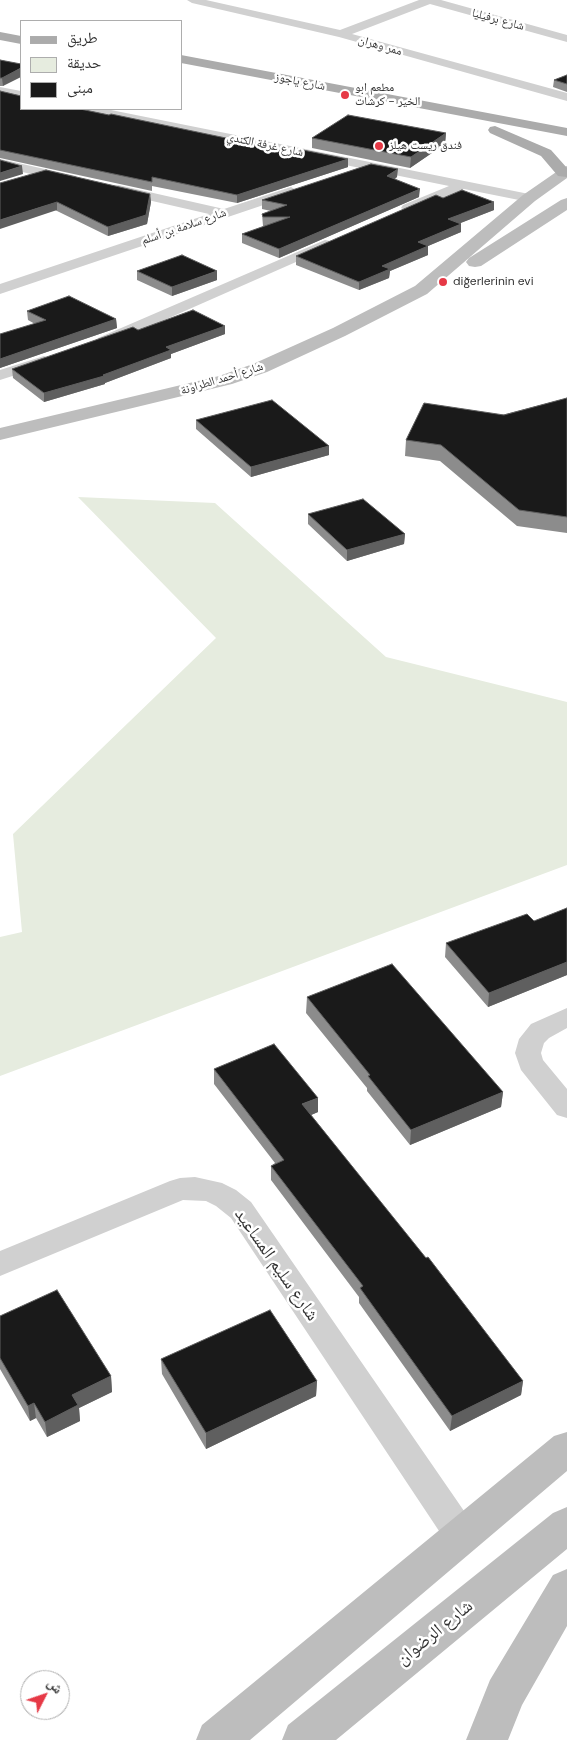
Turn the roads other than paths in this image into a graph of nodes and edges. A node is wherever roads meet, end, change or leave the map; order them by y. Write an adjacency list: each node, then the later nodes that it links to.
1 (192, 0): 7 (street, ممر وهران)
2 (429, 0): 6 (street, شارع برفيليا); 7 (street)
3 (0, 25): 5 (main road)
4 (558, 25): 6 (street)
5 (20, 29)
6 (540, 32): 9 (street, شارع برفيليا)
7 (341, 34): 15 (street, ممر وهران)
8 (0, 36): 10 (main road)
9 (567, 39)
10 (20, 40)
11 (182, 59): 18 (main road, شارع ياجوز)
12 (182, 71): 17 (main road, شارع ياجوز)
13 (0, 91): 14 (street)
14 (20, 95)
15 (567, 97)
16 (93, 110): 21 (street, شارع غرفة الكندي)
17 (495, 130): 19 (main road, شارع ياجوز); 22 (main road)
18 (567, 132)
19 (567, 142)
20 (0, 163): 23 (street)
21 (369, 166): 24 (street); 27 (street, شارع غرفة الكندي)
22 (565, 172): 30 (street, شارع أحمد الطراونة)
23 (46, 173): 25 (street); 26 (street)
24 (342, 175)
25 (81, 181)
26 (18, 182)
27 (462, 185): 30 (street, شارع غرفة الكندي); 33 (street)
28 (108, 186): 32 (street)
29 (306, 187): 32 (street, شارع سلامة بن أسلم)
30 (529, 198): 35 (street, شارع أحمد الطراونة)
31 (567, 203): 35 (street, شارع أحمد الطراونة)
32 (224, 213): 36 (street, شارع سلامة بن أسلم)
33 (391, 216)
34 (338, 238): 37 (street)
35 (429, 284): 40 (street, شارع أحمد الطراونة)
36 (0, 290)
37 (87, 347)
38 (61, 356): 39 (street)
39 (0, 375)
40 (0, 434)
41 (567, 1017): 42 (street)
42 (567, 1108)
43 (0, 1264): 46 (street, شارع سليم المساعيد)
44 (567, 1448): 46 (street)
45 (567, 1525): 49 (street, شارع الرضوان)
46 (461, 1534): 48 (street)
47 (567, 1588): 50 (street)
48 (217, 1740)
49 (303, 1740)
50 (487, 1740)

